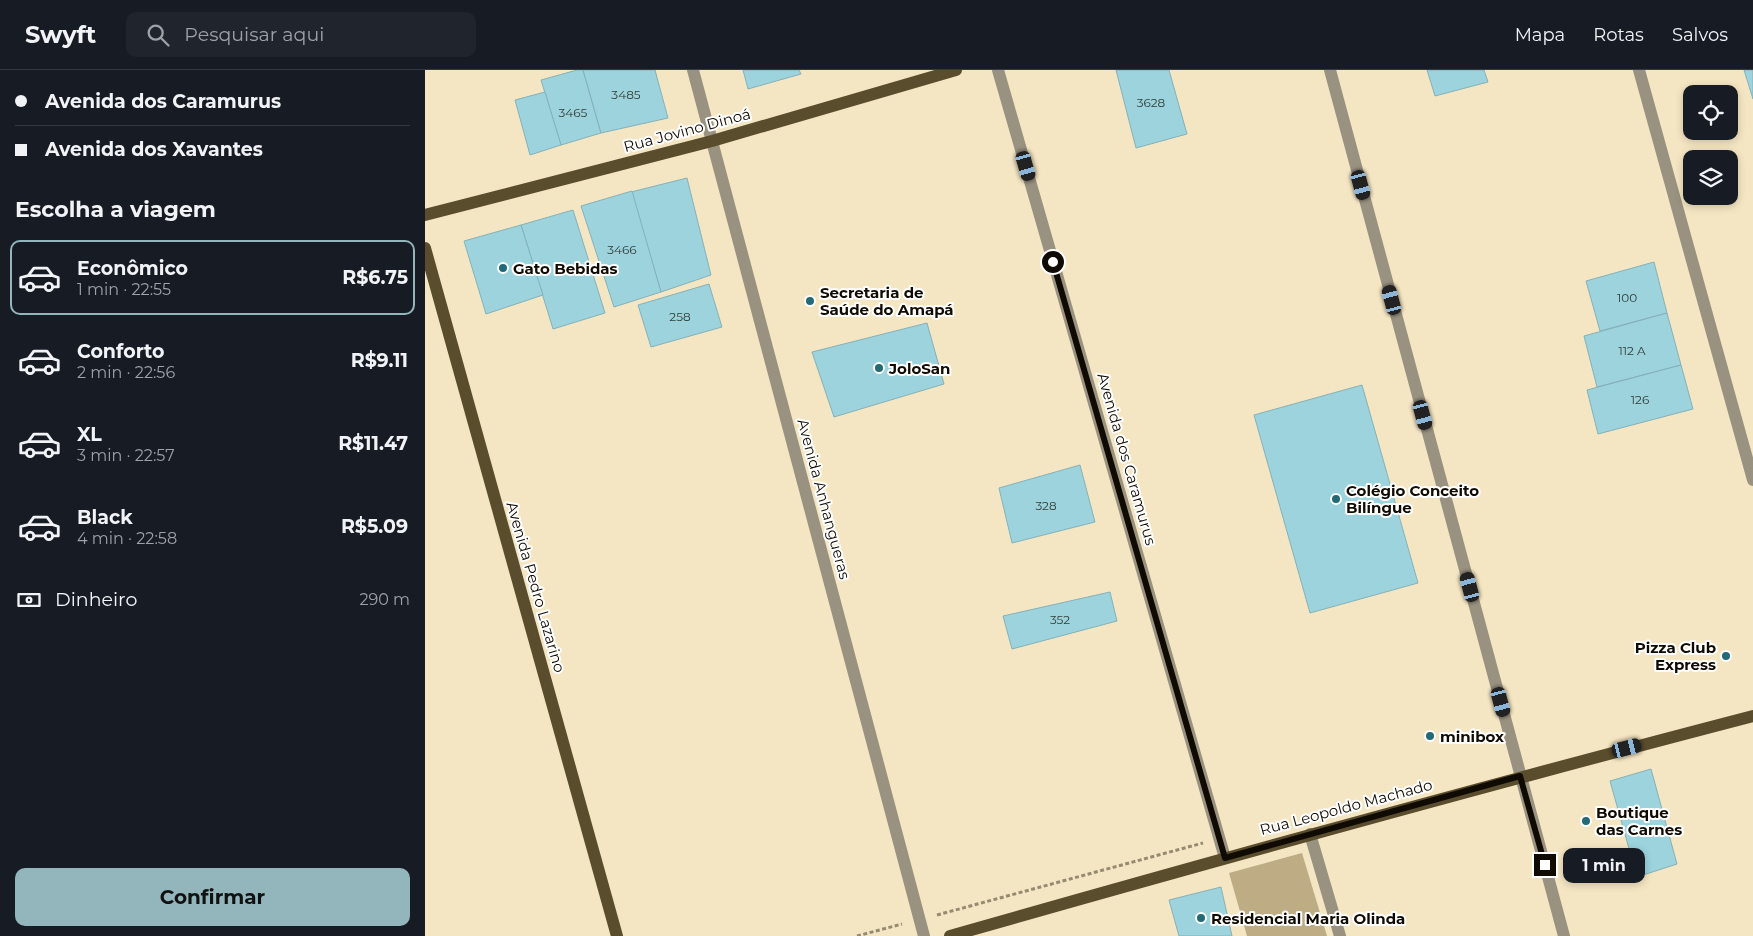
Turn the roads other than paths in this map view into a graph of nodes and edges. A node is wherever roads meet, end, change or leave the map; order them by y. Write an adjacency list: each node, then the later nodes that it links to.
1 (693, 70): 6 (street, Avenida Anhangueras)
2 (956, 70): 6 (main road, Rua Jovino Dinoá)
3 (998, 70): 13 (street, Avenida dos Caramurus)
4 (1330, 70): 11 (street)
5 (1639, 70): 9 (street)
6 (712, 141): 7 (main road, Rua Jovino Dinoá); 15 (street, Avenida Anhangueras)
7 (425, 215)
8 (425, 248): 14 (main road, Avenida Pedro Lazarino)
9 (1753, 480)
10 (1753, 716): 11 (main road, Rua Leopoldo Machado)
11 (1520, 776): 12 (main road, Rua Leopoldo Machado); 18 (street)
12 (1310, 834): 13 (main road, Rua Leopoldo Machado); 17 (street)
13 (1225, 858): 16 (main road, Rua Leopoldo Machado)
14 (617, 936)
15 (924, 936)
16 (950, 936)
17 (1340, 936)
18 (1564, 936)

